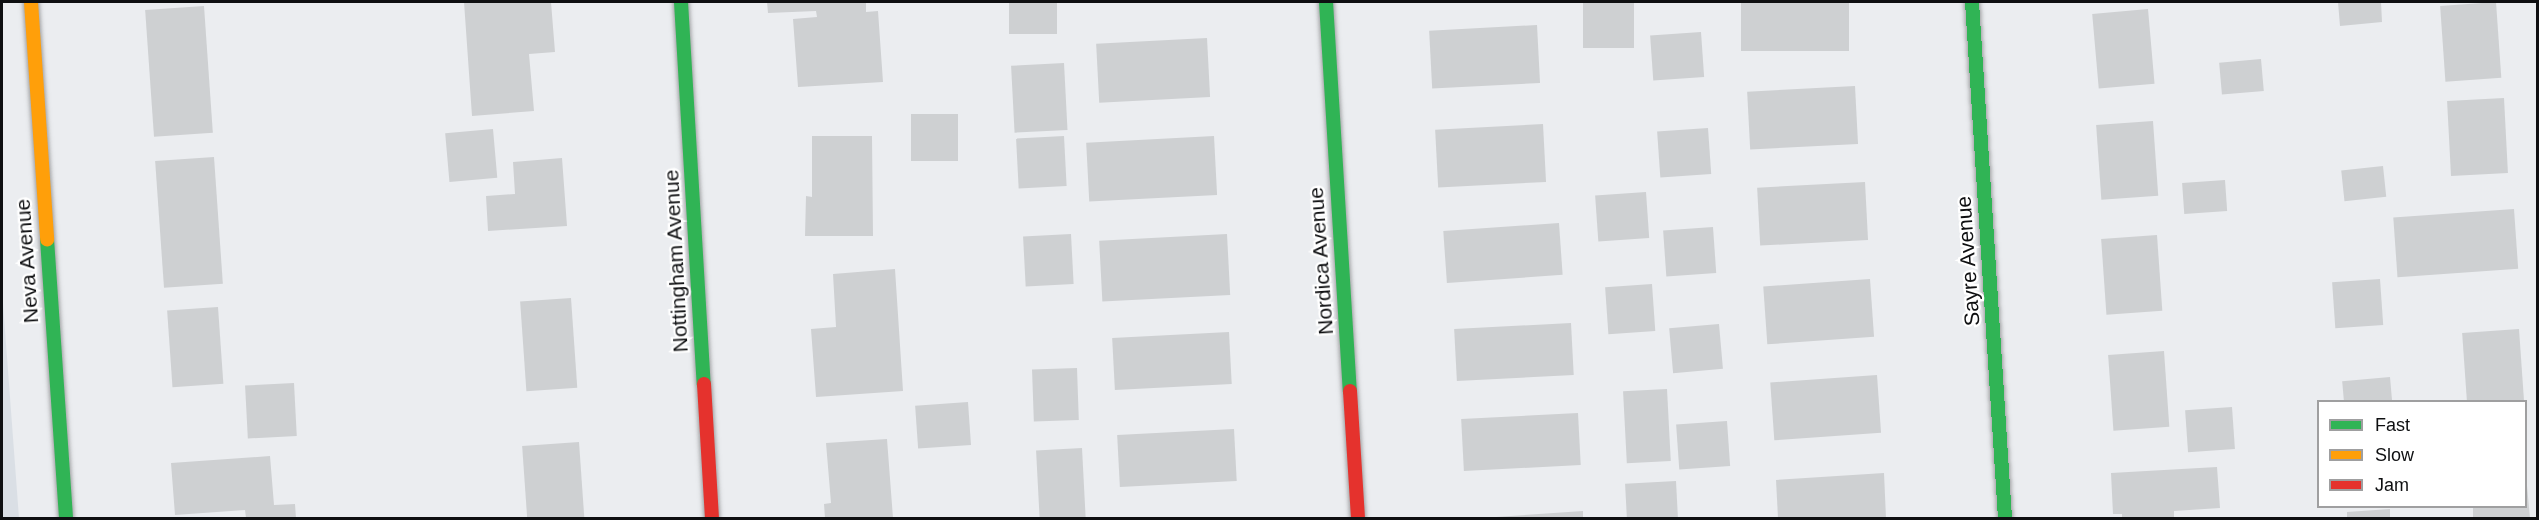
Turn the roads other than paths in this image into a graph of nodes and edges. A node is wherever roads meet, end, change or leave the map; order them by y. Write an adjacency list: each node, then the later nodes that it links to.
1 (31, 2): 5 (street, Neva Avenue)
2 (681, 2): 6 (street, Nottingham Avenue)
3 (1326, 2): 7 (street, Nordica Avenue)
4 (1972, 2): 8 (street, Sayre Avenue)
5 (66, 519)
6 (712, 519)
7 (1358, 519)
8 (2005, 519)

